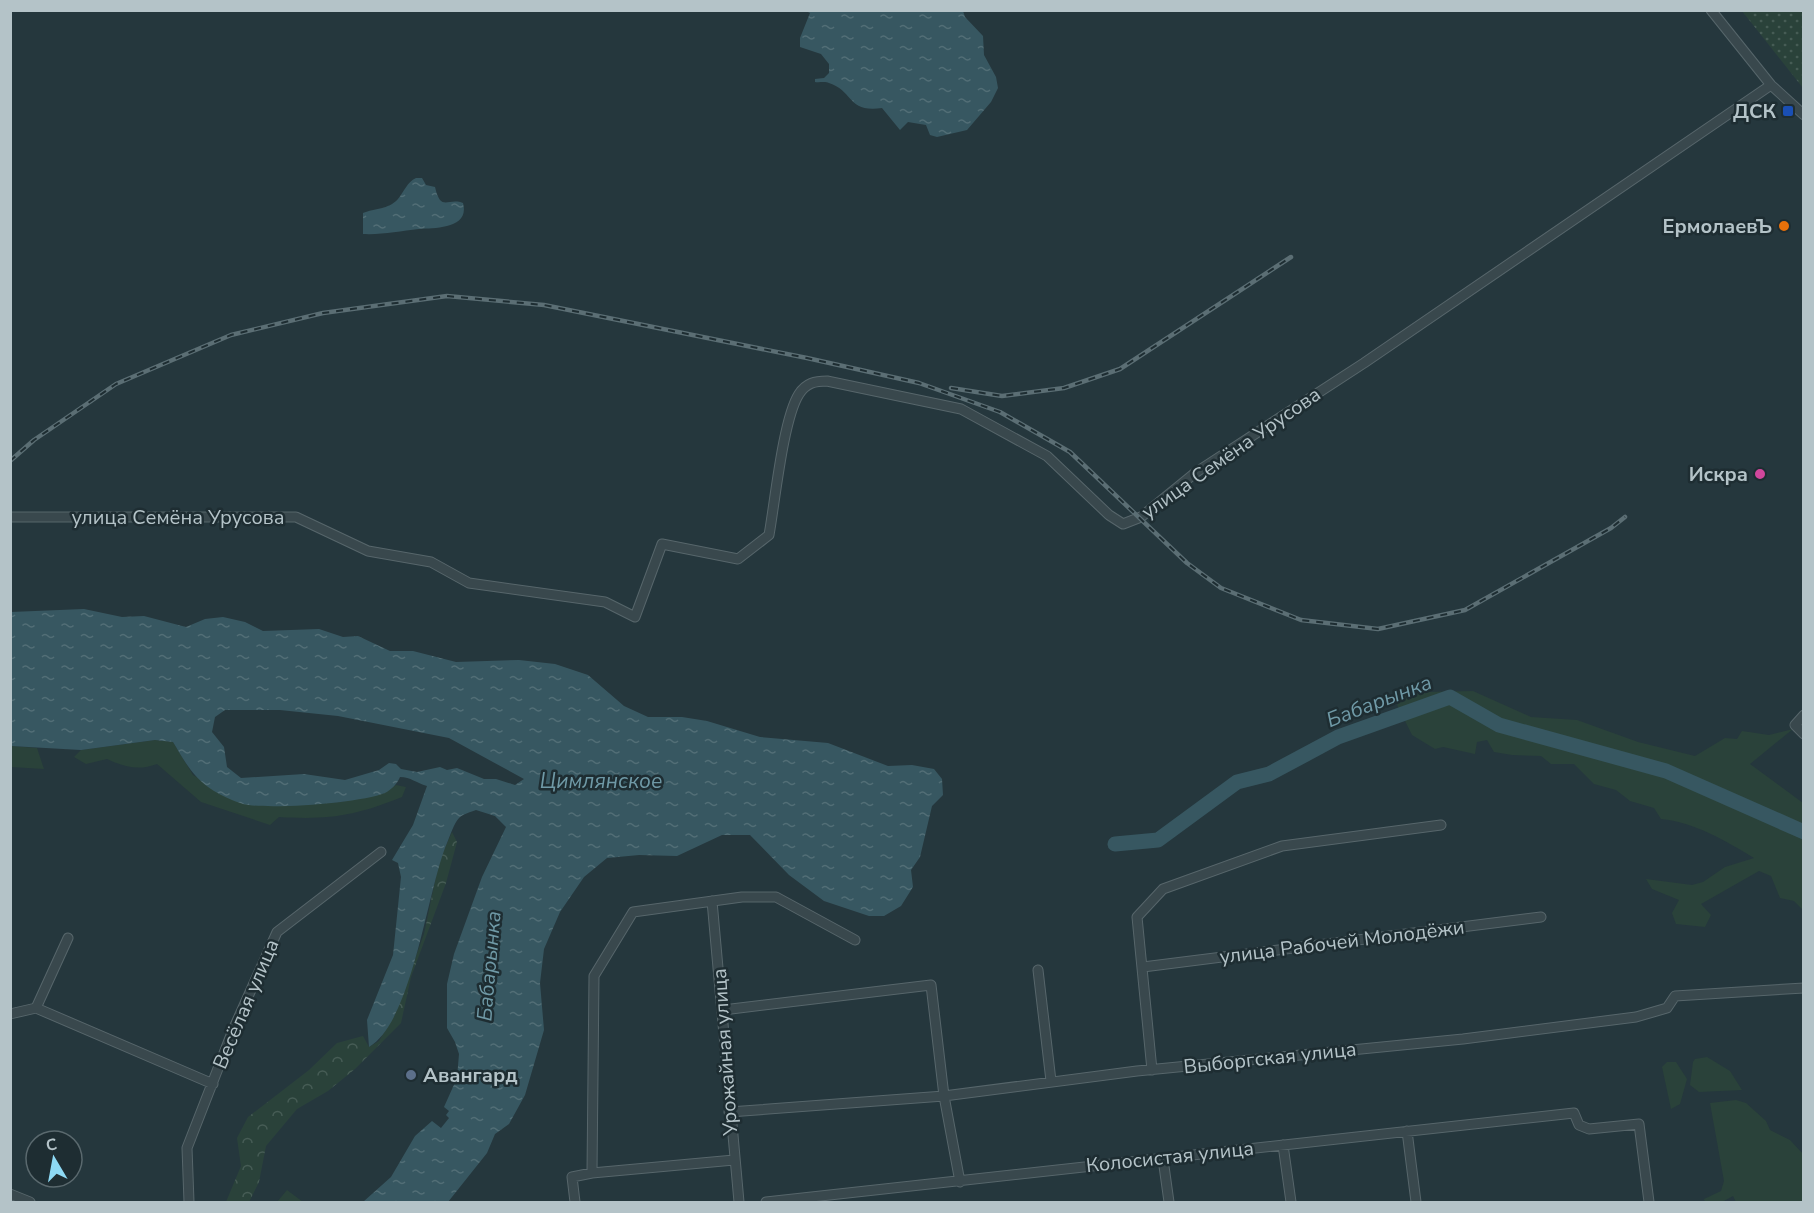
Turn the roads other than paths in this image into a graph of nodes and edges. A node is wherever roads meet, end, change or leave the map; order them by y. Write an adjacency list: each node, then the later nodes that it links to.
1 (1711, 10): 2 (street)
2 (1771, 85): 3 (street); 4 (street, улица Семёна Урусова)
3 (1803, 115)
4 (10, 517)
5 (1803, 715): 6 (street)
6 (1803, 735)
7 (1441, 825): 13 (street)
8 (381, 852): 21 (street, Весёлая улица)
9 (712, 901): 12 (street); 17 (street, Урожайная улица); 28 (street)
10 (1541, 917): 13 (street, улица Рабочей Молодёжи)
11 (68, 938): 16 (street)
12 (855, 940)
13 (1143, 967): 19 (street)
14 (1038, 970): 20 (street)
15 (1803, 988): 19 (street, Выборгская улица)
16 (36, 1008): 18 (street); 21 (street)
17 (723, 1010): 22 (street); 23 (street, Урожайная улица)
18 (10, 1014)
19 (1152, 1070): 20 (street, Выборгская улица)
20 (1051, 1081): 22 (street, Выборгская улица)
21 (213, 1084): 32 (street, Весёлая улица)
22 (944, 1096): 23 (street, Выборгская улица); 29 (street)
23 (729, 1112): 27 (street, Урожайная улица)
24 (1407, 1131): 25 (street, Колосистая улица); 38 (street); 39 (street, Колосистая улица)
25 (1283, 1145): 26 (street, Колосистая улица); 37 (street)
26 (1163, 1159): 29 (street, Колосистая улица); 36 (street)
27 (734, 1160): 28 (street); 34 (street, Урожайная улица)
28 (592, 1173): 33 (street)
29 (960, 1182): 35 (street, Колосистая улица)
30 (10, 1194): 31 (street)
31 (30, 1203)
32 (189, 1203)
33 (575, 1203)
34 (739, 1203)
35 (766, 1203)
36 (1169, 1203)
37 (1291, 1203)
38 (1416, 1203)
39 (1649, 1203)

